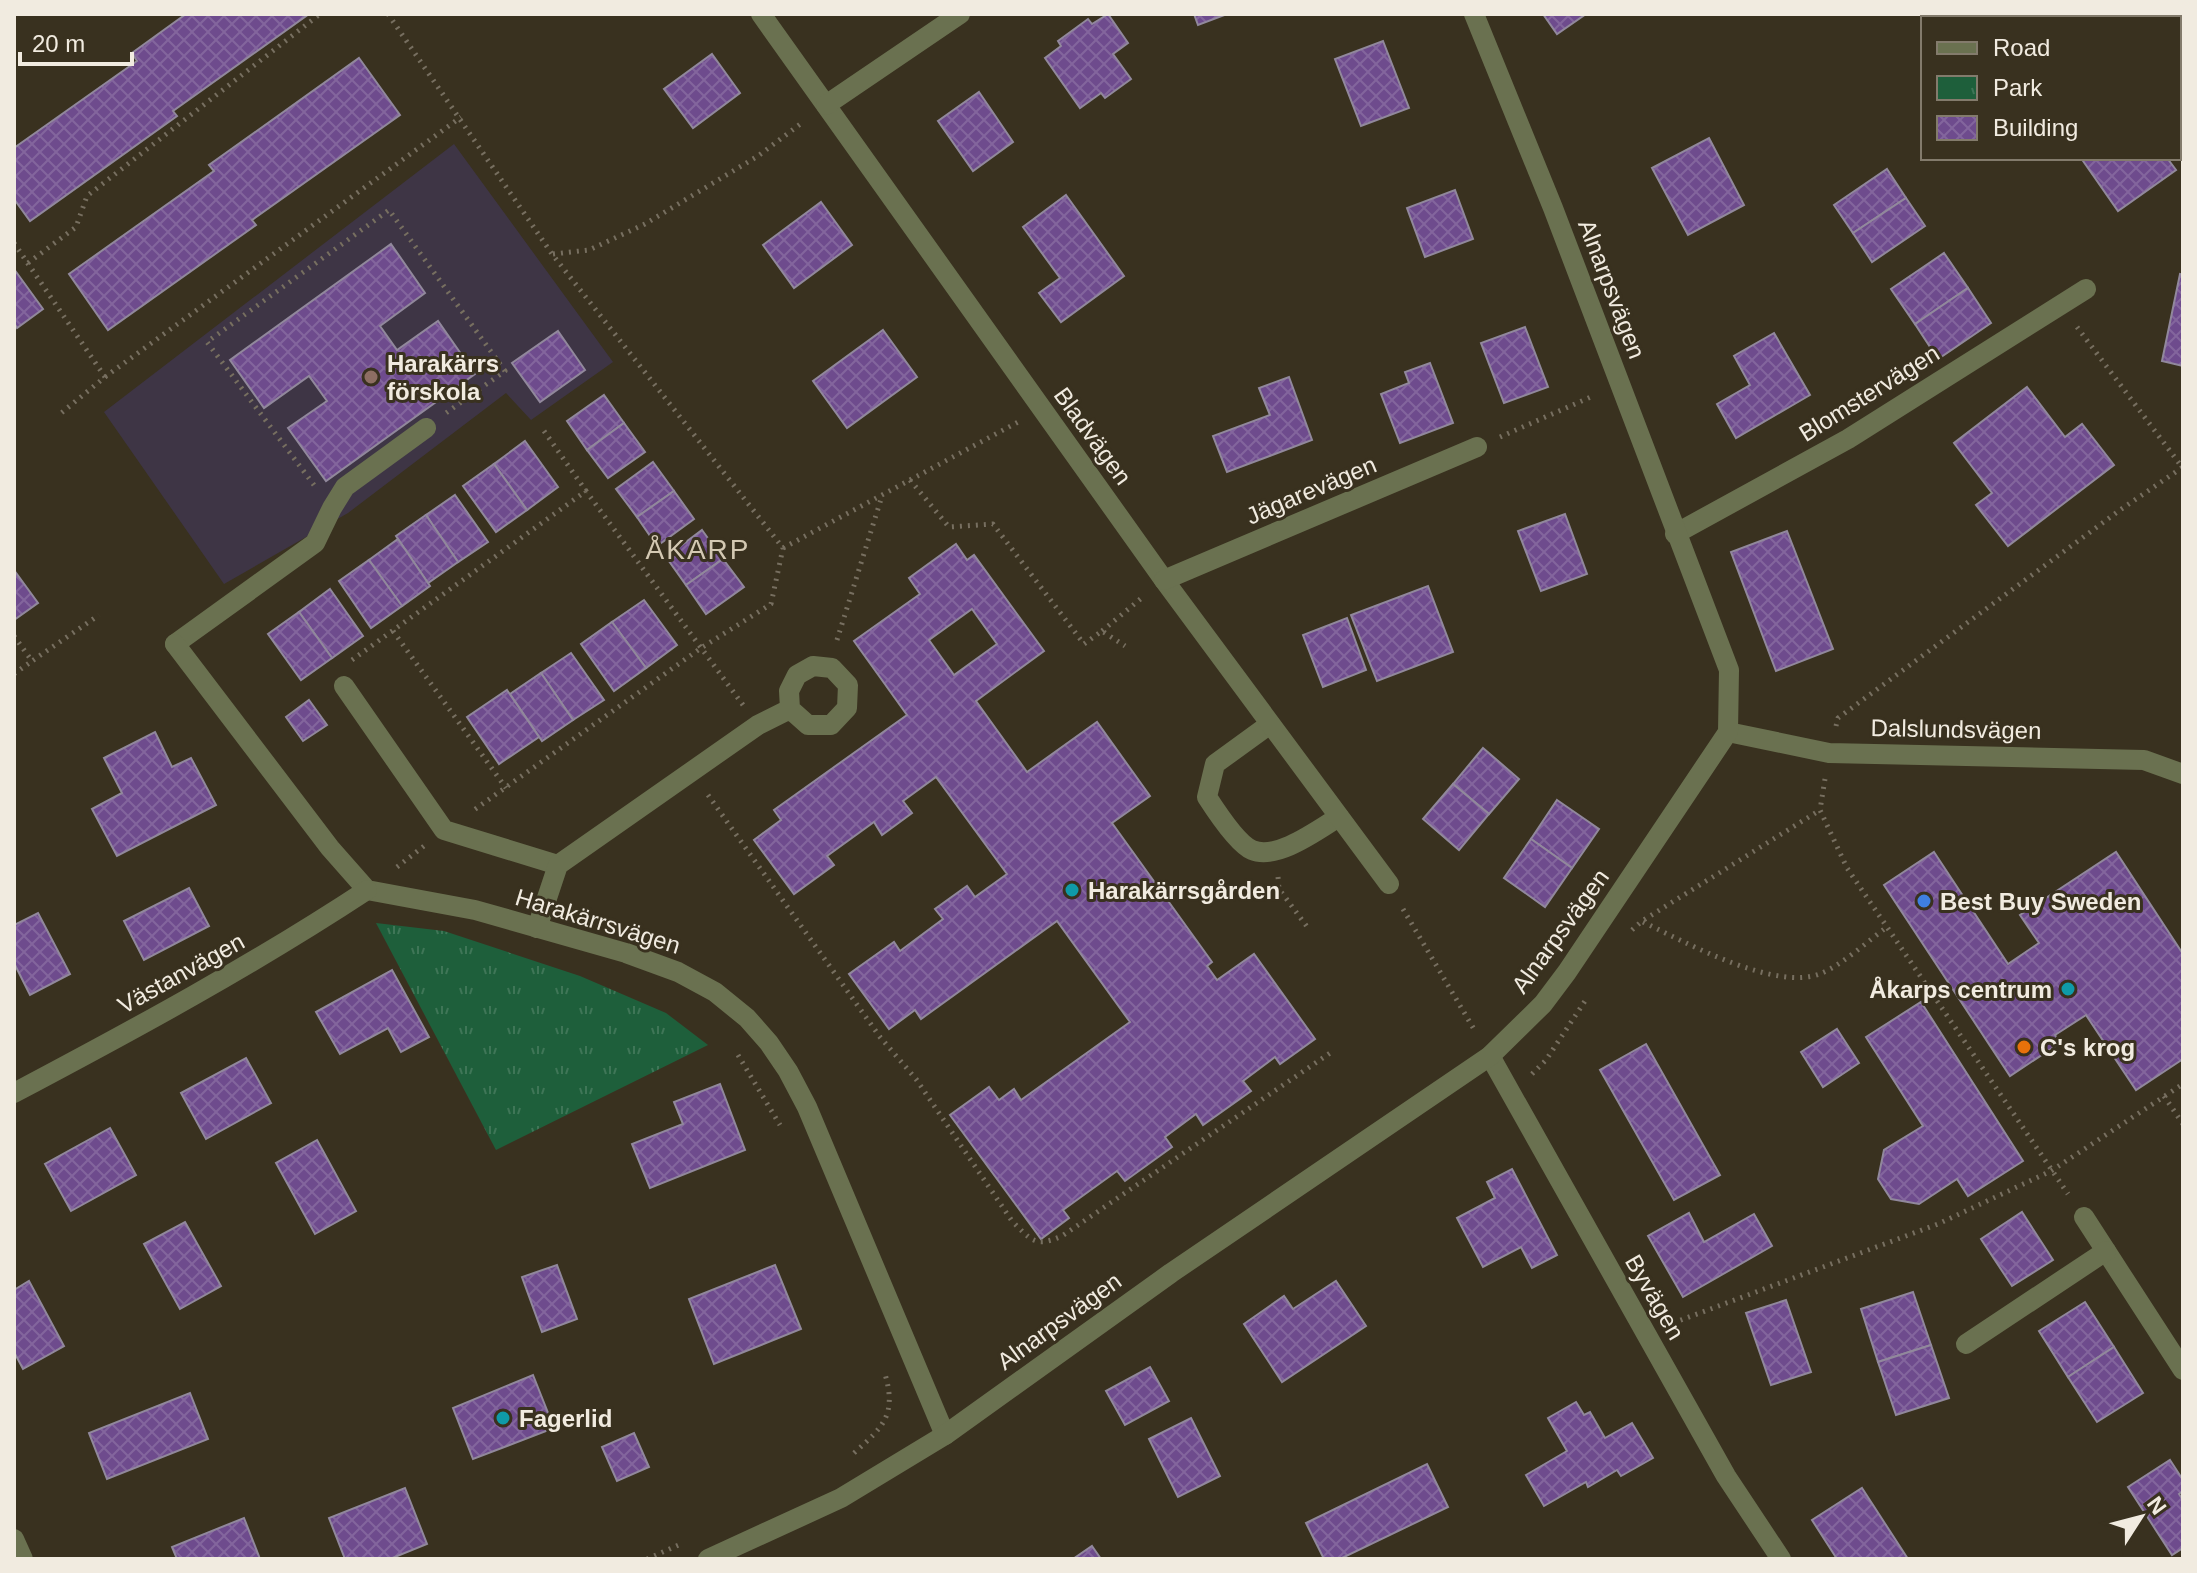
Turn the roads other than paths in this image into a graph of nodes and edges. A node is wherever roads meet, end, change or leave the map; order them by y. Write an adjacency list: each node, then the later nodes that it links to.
1 (761, 14): 4 (street, Bladvägen)
2 (960, 14): 4 (street)
3 (1474, 14): 8 (street, Alnarpsvägen)
4 (826, 105): 9 (street, Bladvägen)
5 (2086, 289): 8 (street, Blomstervägen)
6 (426, 428): 18 (street)
7 (1477, 447): 9 (street, Jägarevägen)
8 (1675, 534): 13 (street, Alnarpsvägen)
9 (1164, 580): 12 (street, Bladvägen)
10 (344, 686): 16 (street)
11 (790, 709): 11 (street); 16 (street)
12 (1270, 724): 15 (street, Bladvägen); 15 (street)
13 (1728, 732): 14 (street, Dalslundsvägen); 20 (street, Alnarpsvägen)
14 (2183, 774)
15 (1339, 817): 17 (street, Bladvägen)
16 (558, 865): 19 (street)
17 (1389, 884)
18 (367, 890): 19 (street, Harakärrsvägen); 21 (street, Västanvägen)
19 (537, 928): 26 (street, Harakärrsvägen)
20 (1490, 1056): 26 (street, Alnarpsvägen); 30 (street, Byvägen)
21 (14, 1093)
22 (2084, 1217): 23 (street)
23 (2106, 1251): 24 (street); 25 (street)
24 (1966, 1344)
25 (2183, 1370)
26 (945, 1435): 29 (street, Alnarpsvägen)
27 (14, 1539): 28 (street)
28 (23, 1559)
29 (708, 1559)
30 (1781, 1559)

